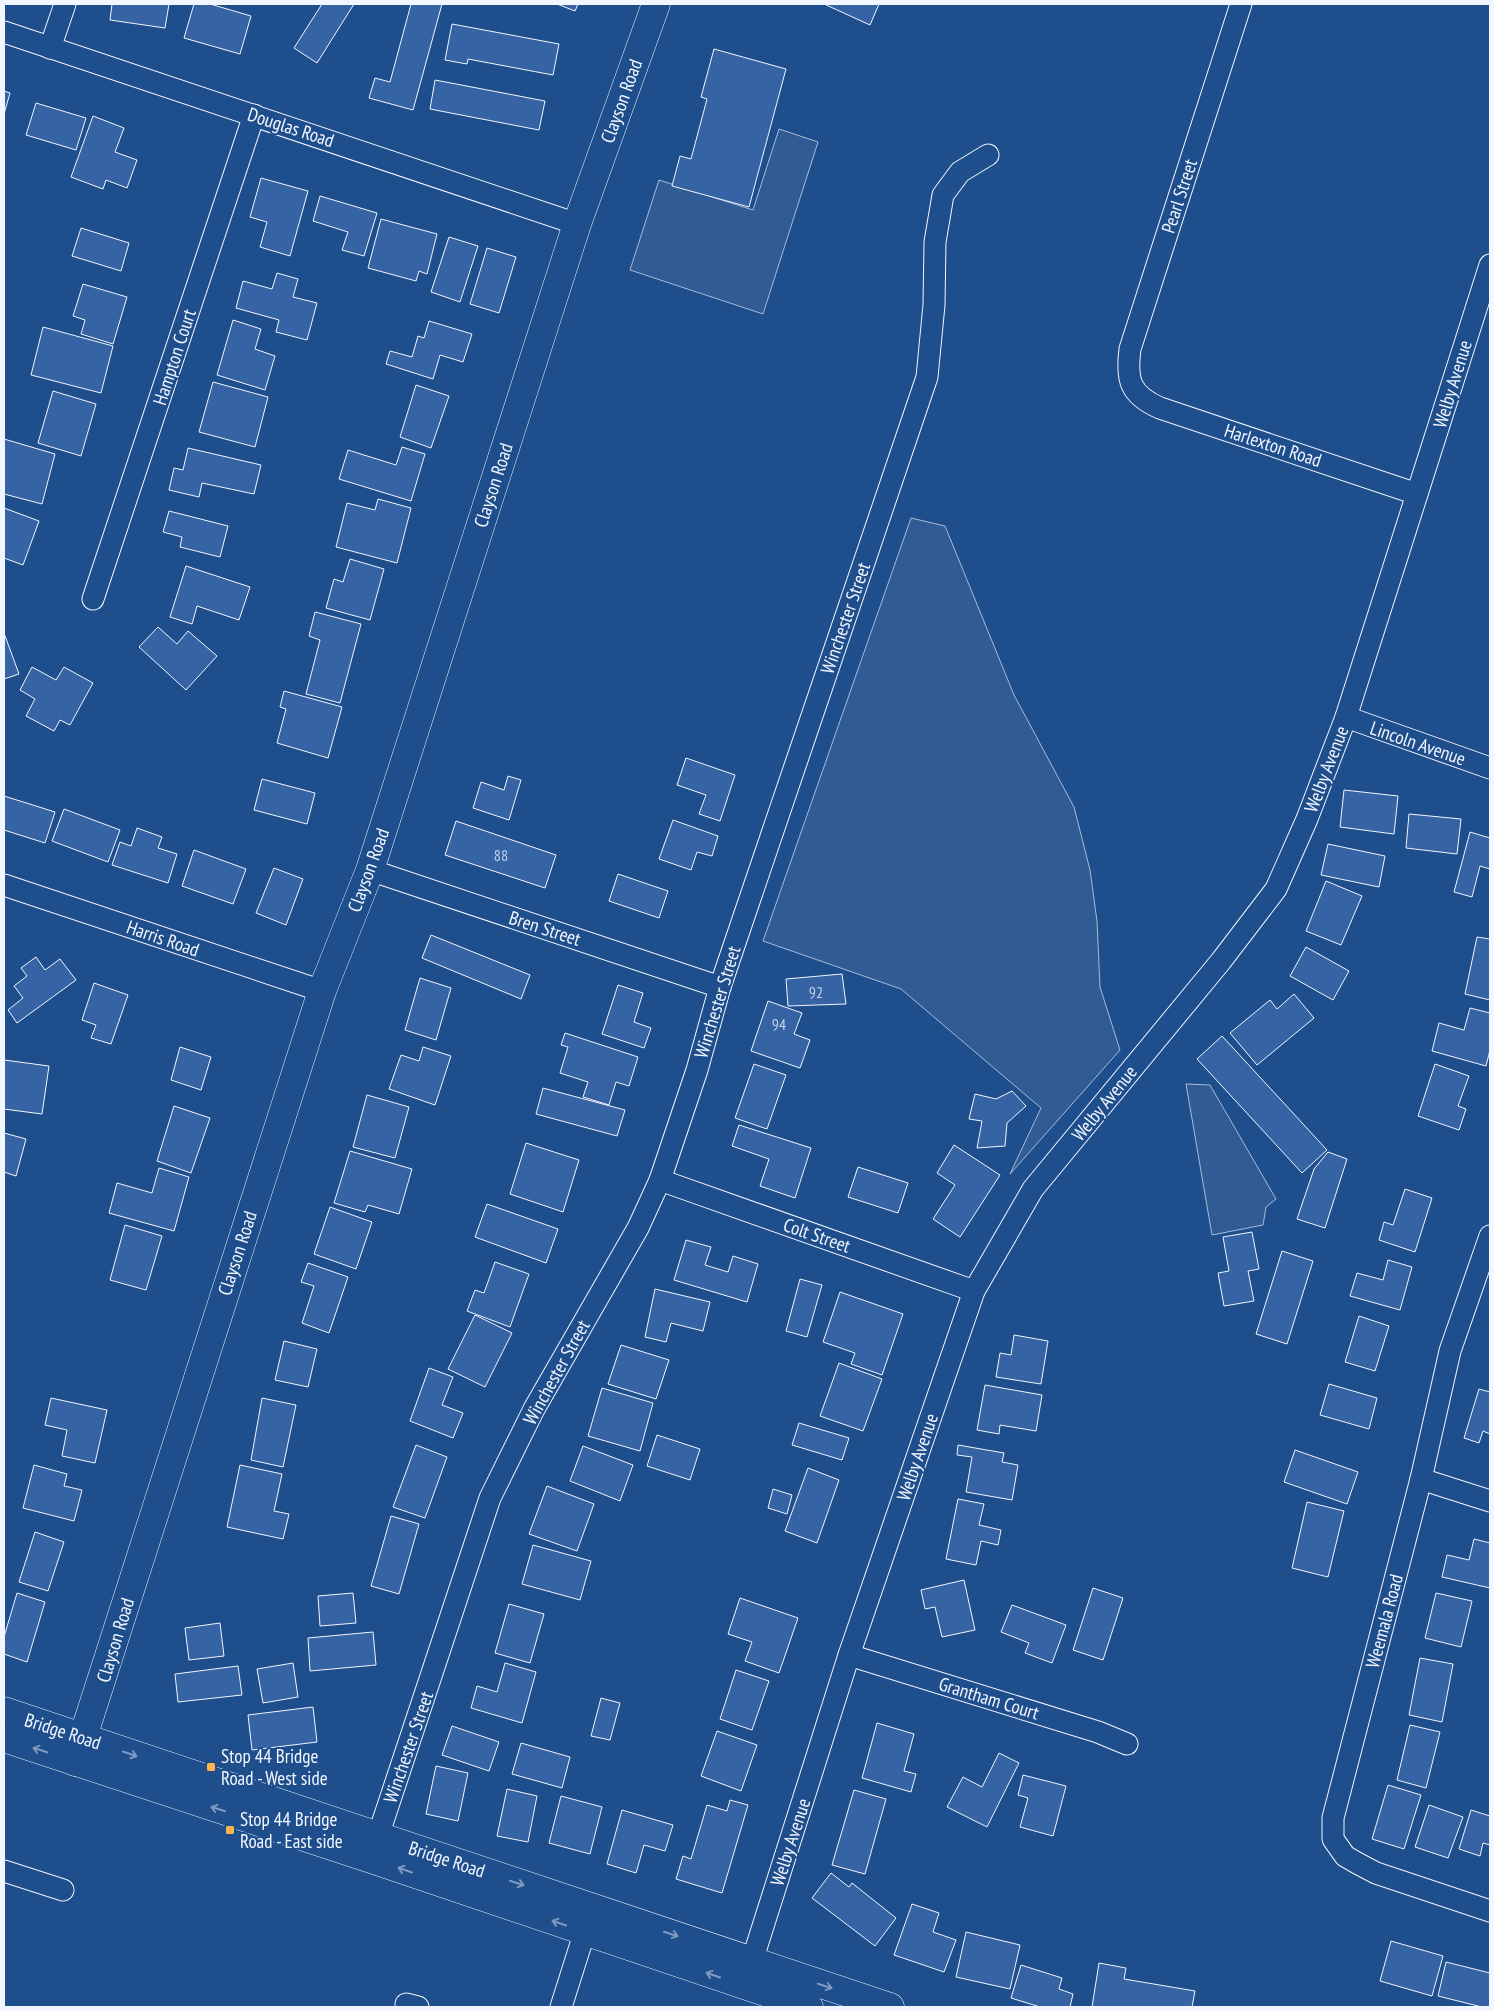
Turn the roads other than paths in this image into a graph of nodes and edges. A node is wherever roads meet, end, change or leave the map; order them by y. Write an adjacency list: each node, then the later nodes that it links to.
1 (65, 4): 5 (street)
2 (656, 4): 8 (street, Clayson Road)
3 (1241, 4): 10 (street, Pearl Street)
4 (4, 32): 5 (street, Douglas Road)
5 (50, 48): 6 (street, Douglas Road)
6 (254, 115): 8 (street, Douglas Road); 12 (street, Hampton Court)
7 (988, 155): 17 (street, Winchester Street)
8 (577, 224): 15 (street, Clayson Road)
9 (1490, 265): 11 (street, Welby Avenue)
10 (1133, 390): 11 (street, Harlexton Road)
11 (1417, 494): 13 (street, Welby Avenue)
12 (93, 599)
13 (1346, 717): 14 (street, Lincoln Avenue); 21 (street, Welby Avenue)
14 (1490, 768)
15 (370, 870): 17 (street, Bren Street); 18 (street, Clayson Road)
16 (4, 887): 18 (street, Harris Road)
17 (720, 987): 19 (street, Winchester Street)
18 (322, 991): 28 (street, Clayson Road)
19 (660, 1180): 21 (street, Colt Street); 29 (street, Winchester Street)
20 (1490, 1236): 22 (street, Weemala Road)
21 (974, 1291): 24 (street, Welby Avenue)
22 (1421, 1479): 23 (street); 32 (street, Weemala Road)
23 (1490, 1501)
24 (849, 1655): 27 (street, Grantham Court); 34 (street, Welby Avenue)
25 (4, 1712): 28 (street, Bridge Road)
26 (4, 1738): 28 (street, Bridge Road, one-way to 26)
27 (1128, 1744)
28 (80, 1750): 29 (street, Bridge Road)
29 (374, 1848): 33 (street, Bridge Road, one-way to 29); 34 (street, Bridge Road, one-way to 34)
30 (4, 1870): 31 (street)
31 (63, 1890)
32 (1490, 1911)
33 (584, 1931): 34 (street, Bridge Road, one-way to 33); 35 (street)
34 (748, 1973): 36 (street, Bridge Road); 37 (street, Bridge Road, one-way to 37)
35 (562, 2007)
36 (809, 2007)
37 (890, 2007)

